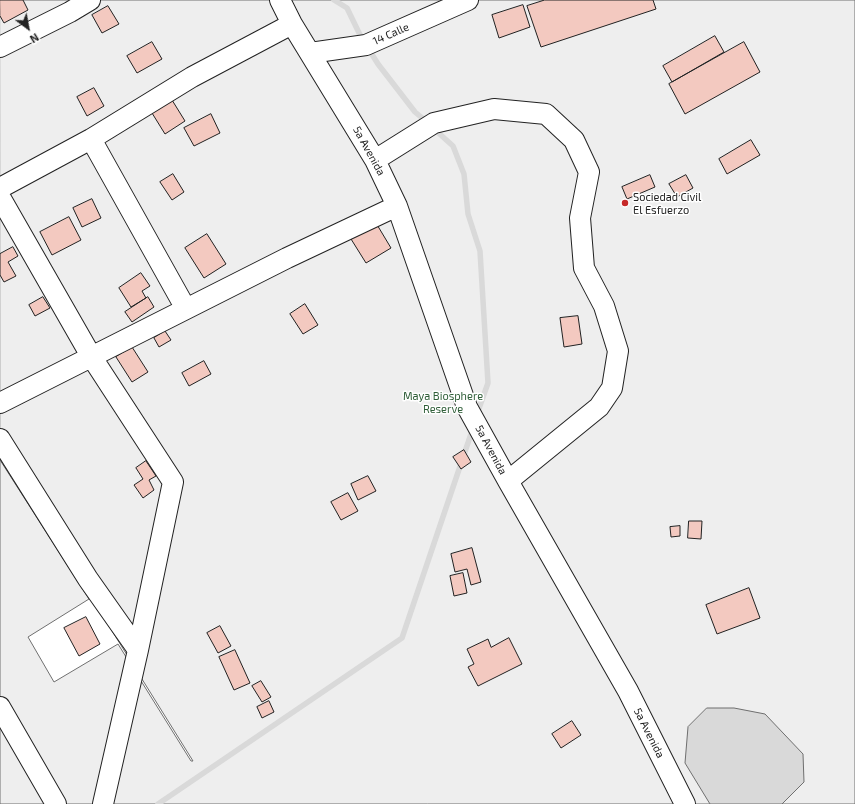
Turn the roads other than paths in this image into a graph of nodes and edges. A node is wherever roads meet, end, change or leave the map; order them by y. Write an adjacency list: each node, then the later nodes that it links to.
1 (90, 0): 5 (street)
2 (280, 0): 4 (street, 5a Avenida)
3 (468, 0): 6 (street, 14 Calle)
4 (292, 24): 6 (street, 5a Avenida); 7 (street)
5 (0, 47)
6 (310, 53): 8 (street, 5a Avenida)
7 (91, 139): 9 (street); 12 (street)
8 (376, 160): 11 (street, 5a Avenida); 16 (street)
9 (0, 188)
10 (0, 198): 13 (street)
11 (397, 206): 12 (street); 16 (street, 5a Avenida)
12 (186, 309): 13 (street)
13 (90, 356): 14 (street); 17 (street)
14 (0, 403)
15 (0, 439): 17 (street)
16 (508, 481): 21 (street, 5a Avenida)
17 (138, 650): 20 (street)
18 (0, 707): 19 (street)
19 (56, 804)
20 (104, 804)
21 (685, 804)

